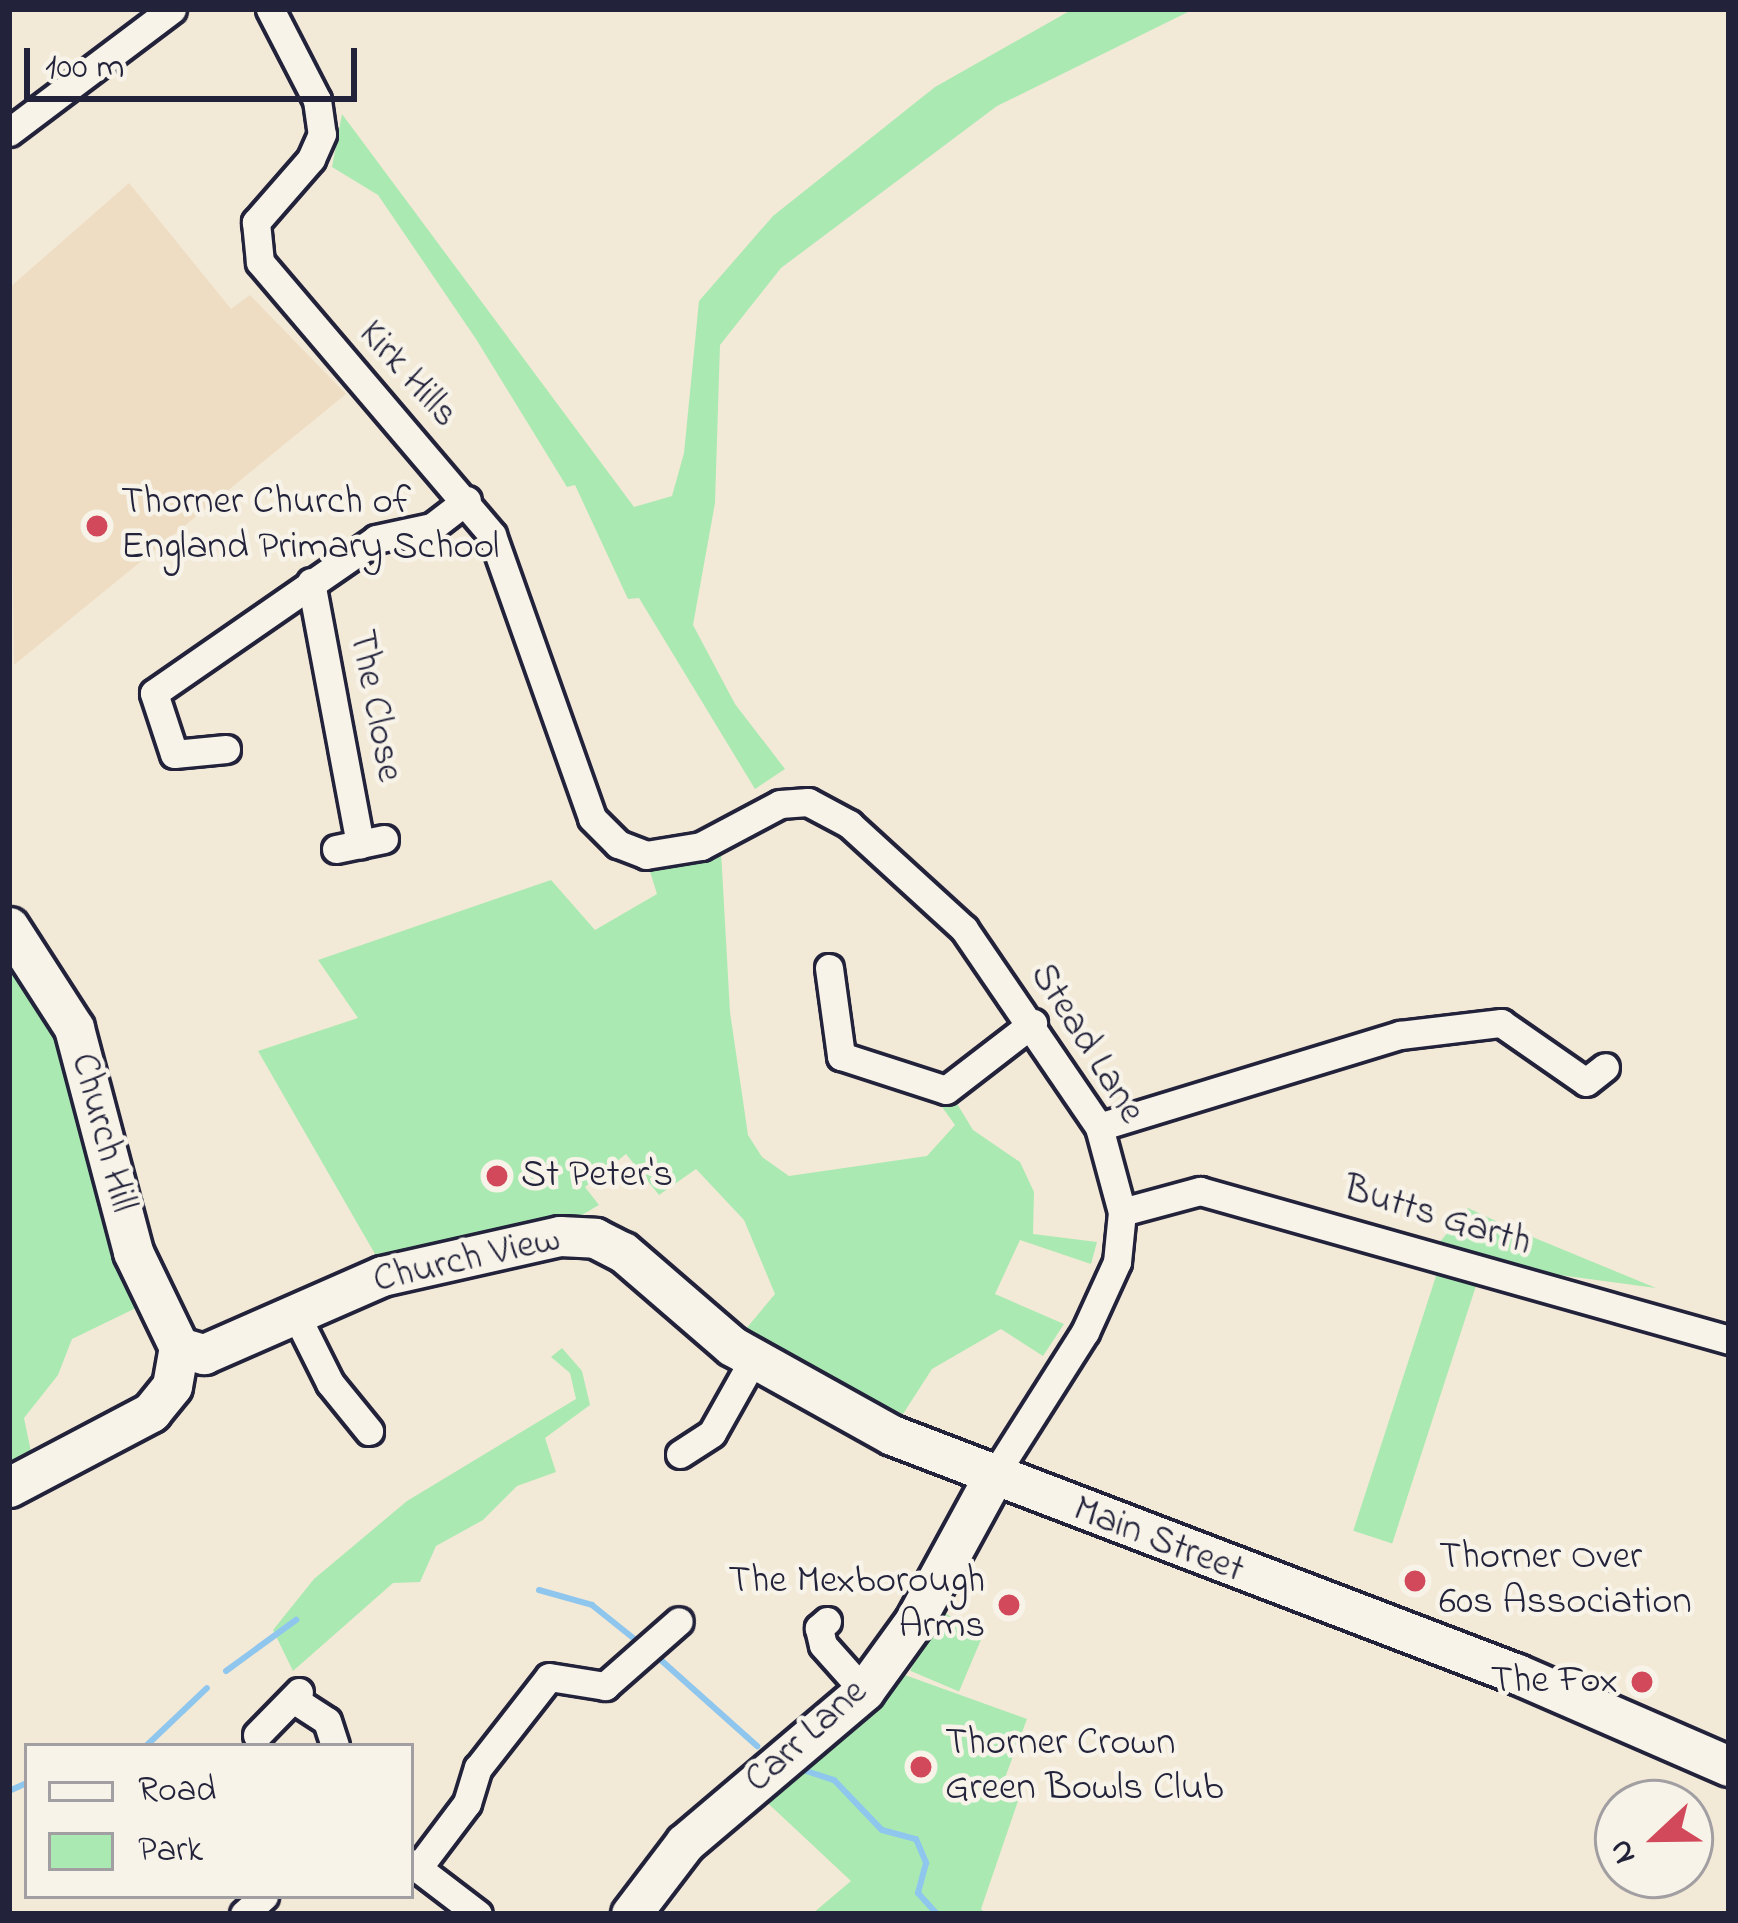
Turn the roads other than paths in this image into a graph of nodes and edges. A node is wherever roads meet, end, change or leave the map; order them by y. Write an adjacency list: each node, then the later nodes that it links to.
1 (172, 9): 3 (street)
2 (270, 9): 4 (street, Kirk Hills)
3 (9, 132)
4 (467, 500): 5 (street); 7 (street, Kirk Hills)
5 (311, 582): 6 (street); 8 (street, The Close)
6 (226, 748)
7 (780, 804): 11 (street, Stead Lane)
8 (360, 844)
9 (9, 927): 18 (street, Church Hill)
10 (829, 968): 11 (street)
11 (1033, 1023): 13 (street, Stead Lane)
12 (1605, 1067): 13 (street)
13 (1099, 1127): 14 (street, Stead Lane)
14 (1122, 1212): 17 (street, Butts Garth); 22 (street, Stead Lane)
15 (623, 1252): 16 (street, Church View); 19 (street, Main Street)
16 (296, 1315): 18 (street, Church View); 20 (street)
17 (1729, 1340)
18 (179, 1347): 23 (street)
19 (753, 1360): 21 (street); 22 (street, Main Street)
20 (369, 1431)
21 (680, 1454)
22 (992, 1477): 26 (street, Carr Lane); 29 (street, Main Street)
23 (9, 1487)
24 (679, 1621): 30 (street)
25 (827, 1621): 26 (street)
26 (864, 1691): 32 (street, Carr Lane)
27 (257, 1735): 28 (street)
28 (333, 1743)
29 (1729, 1766)
30 (415, 1865): 31 (street)
31 (478, 1914)
32 (631, 1914)

